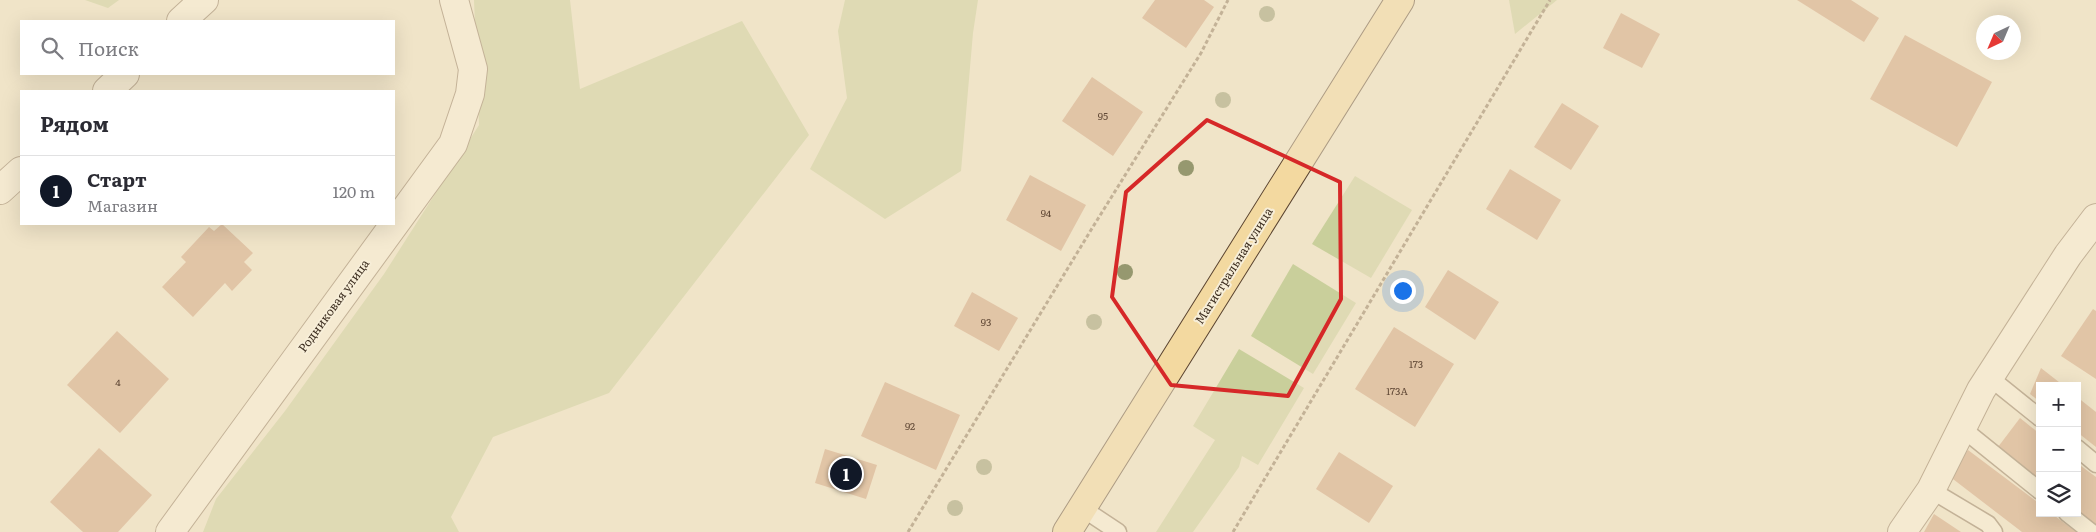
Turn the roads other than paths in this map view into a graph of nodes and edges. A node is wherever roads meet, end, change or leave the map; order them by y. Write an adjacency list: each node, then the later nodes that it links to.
1 (204, 0): 4 (street)
2 (454, 0): 10 (street, Родниковая улица)
3 (1400, 0): 19 (main road, Магистральная улица)
4 (182, 20)
5 (124, 75): 6 (street)
6 (108, 90)
7 (20, 172): 8 (street)
8 (0, 190)
9 (2096, 218): 12 (street)
10 (395, 224)
11 (394, 225): 21 (street, Родниковая улица)
12 (1989, 377): 13 (lane); 14 (street)
13 (2036, 415)
14 (1963, 429): 17 (lane); 18 (street)
15 (2081, 451): 16 (lane)
16 (2096, 464)
17 (2036, 488)
18 (1931, 490): 24 (street); 25 (lane)
19 (1082, 508): 22 (main road, Магистральная улица); 23 (lane)
20 (2072, 517): 26 (lane)
21 (170, 532)
22 (1067, 532)
23 (1118, 532)
24 (1902, 532)
25 (1994, 532)
26 (2091, 532)

